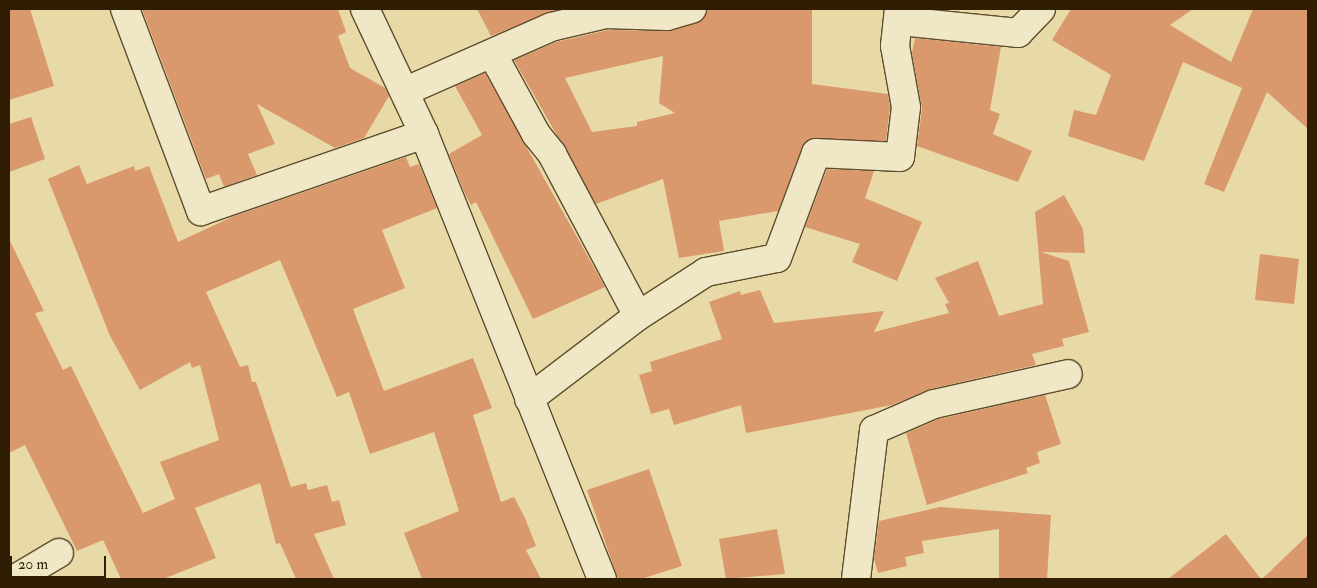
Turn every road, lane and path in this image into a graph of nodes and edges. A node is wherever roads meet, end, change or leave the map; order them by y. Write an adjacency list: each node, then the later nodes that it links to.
1 (125, 9): 8 (street)
2 (365, 9): 7 (street)
3 (692, 9): 6 (street)
4 (1041, 9): 5 (street)
5 (899, 15): 9 (street)
6 (493, 55): 7 (street); 9 (street)
7 (406, 91): 8 (street)
8 (424, 134): 11 (street)
9 (638, 316): 11 (street)
10 (1068, 374): 15 (street)
11 (529, 400): 14 (street)
12 (59, 554): 13 (street)
13 (15, 579)
14 (602, 579)
15 (856, 579)

